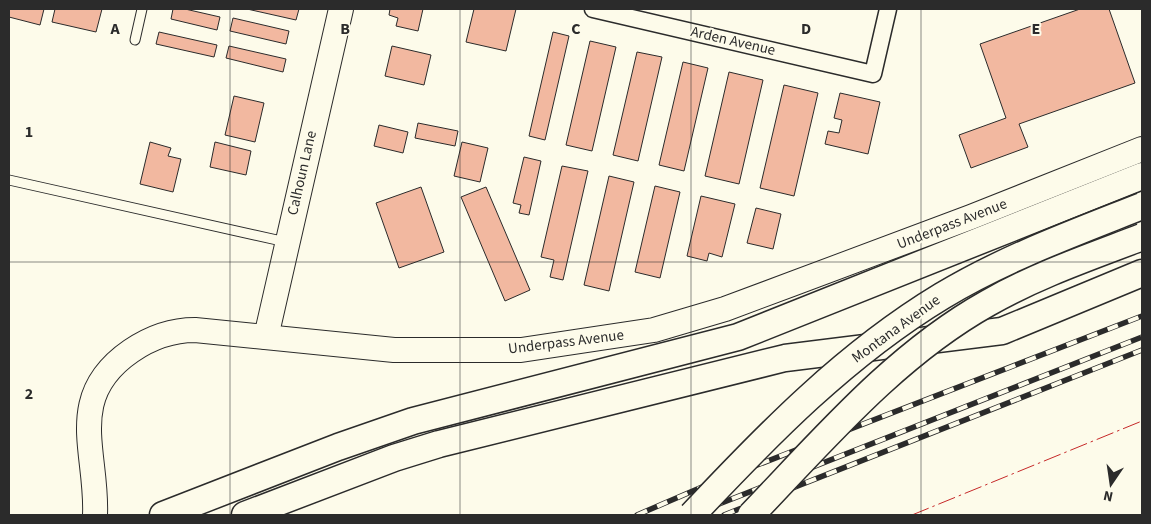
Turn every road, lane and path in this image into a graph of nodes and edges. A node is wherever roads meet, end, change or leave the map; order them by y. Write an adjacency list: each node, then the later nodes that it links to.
1 (142, 9): 5 (lane)
2 (341, 9): 11 (main road, Calhoun Lane)
3 (592, 9): 4 (street, Arden Avenue)
4 (888, 9)
5 (135, 40)
6 (1142, 150): 13 (main road, Underpass Avenue)
7 (1142, 176): 15 (main road)
8 (9, 180): 11 (lane)
9 (1142, 206): 17 (main road, Montana Avenue, bridge)
10 (1142, 237): 18 (main road, Montana Avenue, bridge)
11 (286, 242): 13 (main road, Calhoun Lane)
12 (1142, 273): 16 (main road)
13 (266, 337): 14 (main road, Underpass Avenue)
14 (98, 511)
15 (163, 515)
16 (245, 515)
17 (692, 515)
18 (751, 515)

